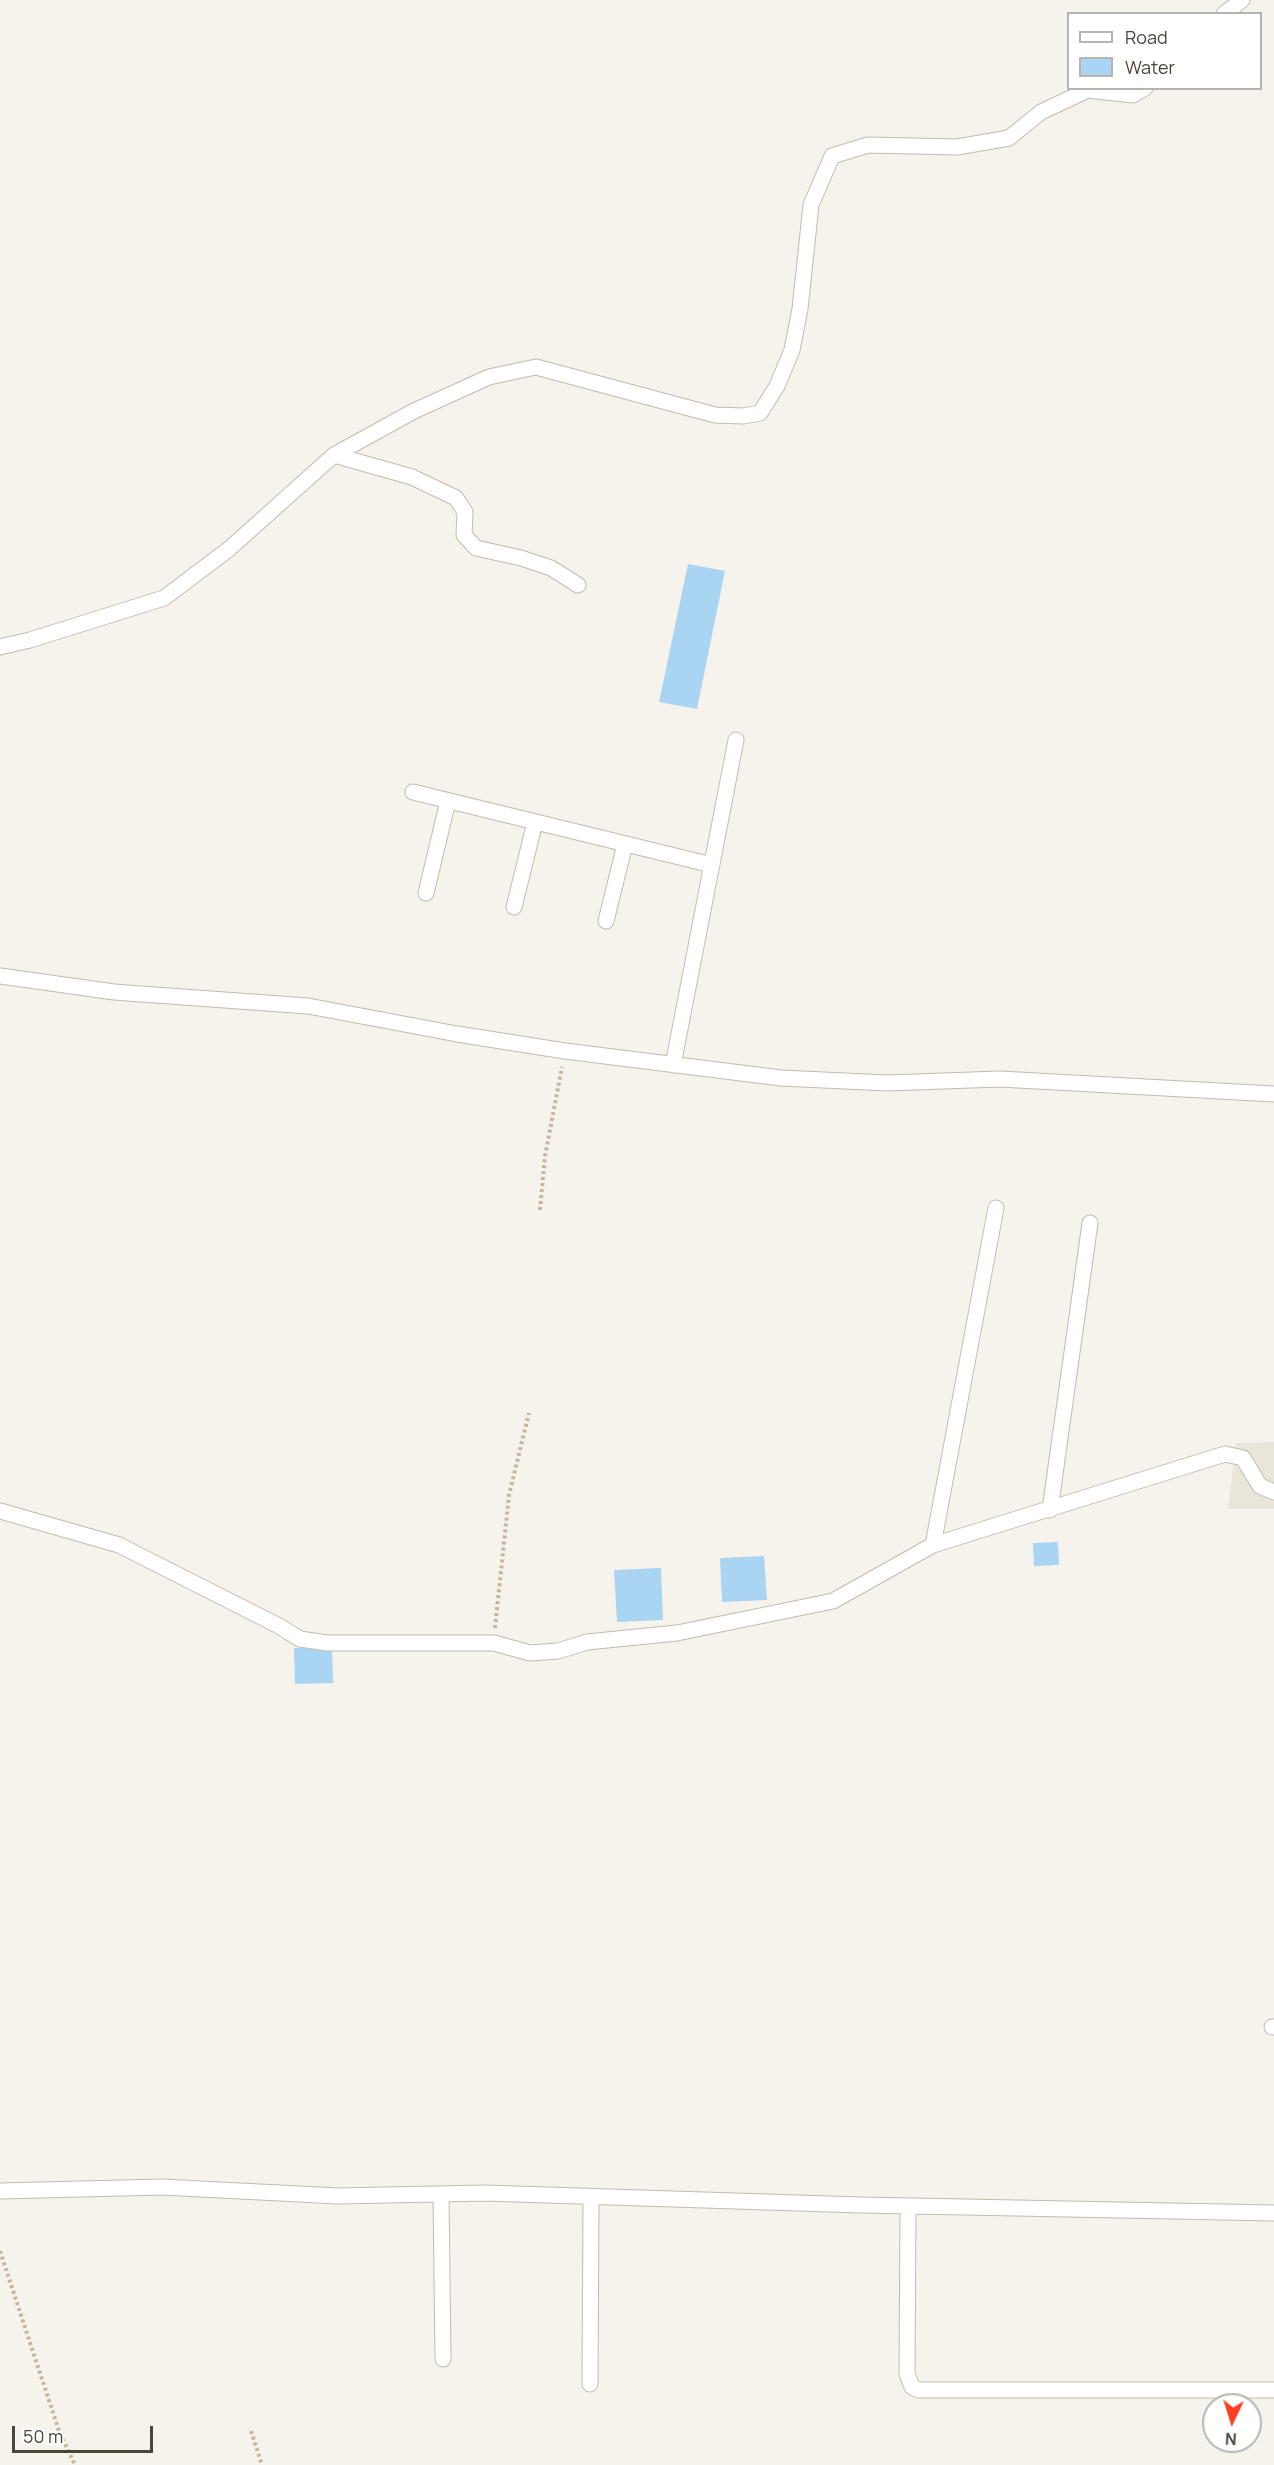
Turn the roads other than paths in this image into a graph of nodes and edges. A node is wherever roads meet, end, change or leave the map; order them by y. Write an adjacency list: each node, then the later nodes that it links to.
1 (1242, 0): 2 (street)
2 (1227, 12)
3 (1088, 90): 5 (street)
4 (1088, 90): 6 (street)
5 (1141, 90)
6 (334, 455): 7 (street); 8 (street)
7 (578, 585)
8 (0, 647)
9 (736, 740): 14 (street)
10 (413, 792): 11 (street)
11 (448, 801): 12 (street); 15 (street)
12 (535, 822): 13 (street); 16 (street)
13 (625, 844): 14 (street); 17 (street)
14 (712, 865): 19 (street)
15 (426, 893)
16 (514, 907)
17 (606, 921)
18 (0, 976): 19 (street)
19 (673, 1065): 20 (street)
20 (1274, 1094)
21 (996, 1208): 26 (street)
22 (1090, 1223): 24 (street)
23 (1274, 1492): 24 (street)
24 (1050, 1509): 26 (street)
25 (0, 1511): 26 (street)
26 (933, 1545)
27 (0, 2191): 28 (street)
28 (441, 2194): 29 (street); 32 (street)
29 (591, 2196): 30 (street); 33 (street)
30 (908, 2206): 31 (street); 34 (street)
31 (1274, 2213)
32 (443, 2359)
33 (590, 2384)
34 (1274, 2390)

